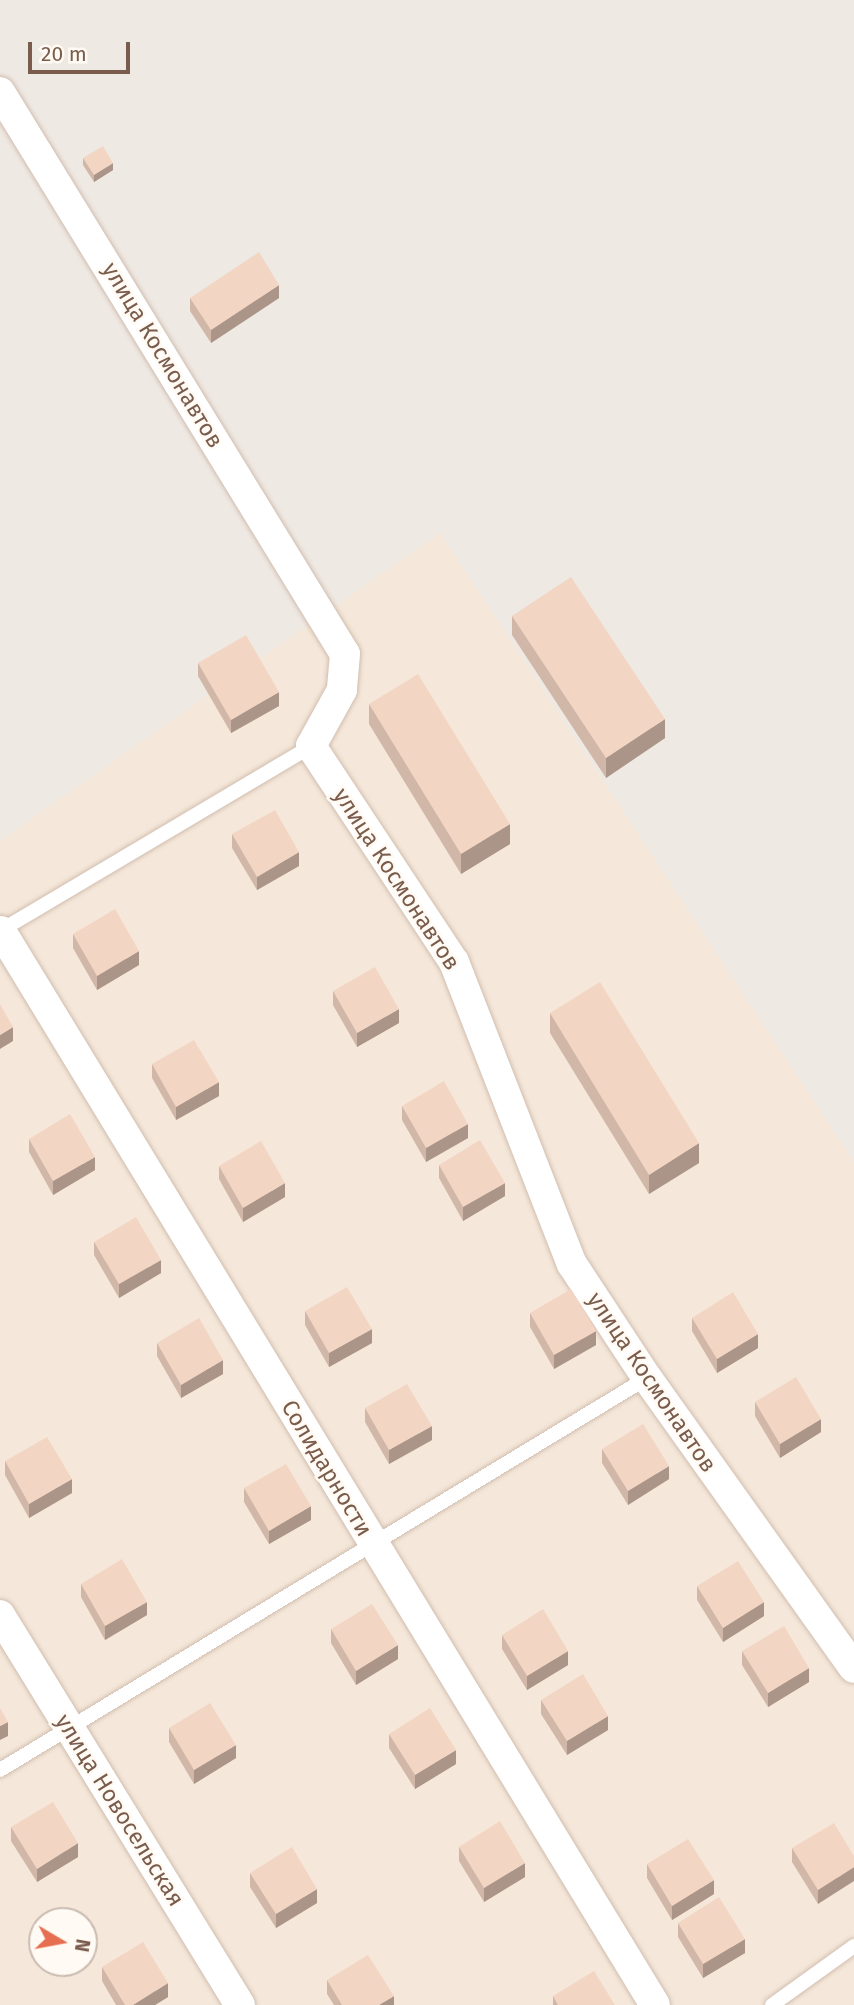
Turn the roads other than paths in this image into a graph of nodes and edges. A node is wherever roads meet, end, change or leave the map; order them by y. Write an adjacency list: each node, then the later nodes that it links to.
1 (0, 92): 2 (street, улица Космонавтов)
2 (311, 746): 3 (lane); 4 (street, улица Космонавтов)
3 (1, 931): 5 (street, Солидарности)
4 (647, 1378): 5 (lane); 7 (street, улица Космонавтов)
5 (373, 1543): 8 (lane); 12 (street, Солидарности)
6 (0, 1615): 8 (street, улица Новосельская)
7 (854, 1668)
8 (68, 1728): 9 (lane); 11 (street, улица Новосельская)
9 (0, 1770)
10 (854, 1946): 13 (lane)
11 (240, 2005)
12 (655, 2005)
13 (772, 2005)

